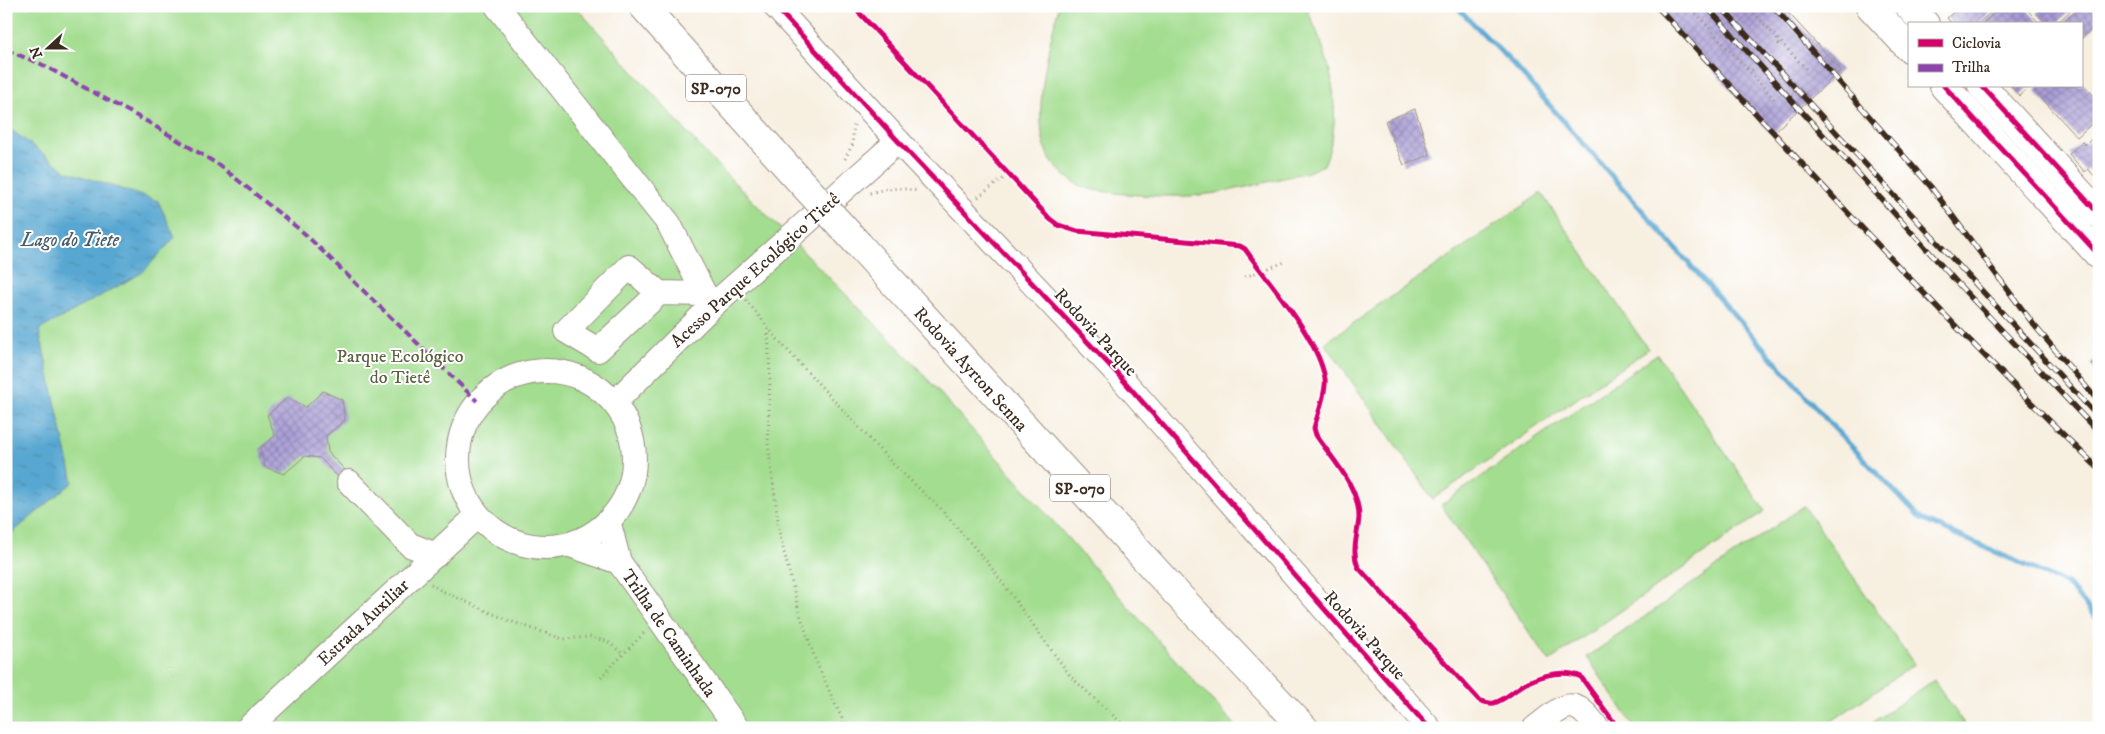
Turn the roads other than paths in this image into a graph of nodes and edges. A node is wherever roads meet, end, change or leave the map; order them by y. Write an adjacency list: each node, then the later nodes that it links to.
1 (497, 6): 14 (street)
2 (643, 6): 24 (main road, Rodovia Ayrton Senna / SP-070, bridge)
3 (775, 6): 10 (street, Rodovia Parque)
4 (1870, 6): 7 (main road)
5 (1909, 6): 6 (main road)
6 (1923, 22)
7 (1908, 47)
8 (1946, 88): 12 (main road)
9 (1984, 88): 11 (main road)
10 (898, 141): 14 (street, Acesso Parque Ecológico Tietê); 25 (street, Rodovia Parque)
11 (2099, 214)
12 (2099, 256)
13 (659, 292): 14 (street)
14 (708, 300): 15 (street, Acesso Parque Ecológico Tietê)
15 (615, 402): 17 (street, Trilha de Caminhada); 18 (street)
16 (349, 482): 20 (street)
17 (477, 516): 19 (street, Trilha de Caminhada); 20 (street, Estrada Auxiliar)
18 (610, 524): 19 (street, Trilha de Caminhada); 21 (street, Trilha de Caminhada)
19 (570, 545): 21 (street, Trilha de Caminhada)
20 (436, 555): 22 (street, Estrada Auxiliar)
21 (619, 562): 23 (street, Trilha de Caminhada)
22 (248, 728)
23 (737, 728)
24 (1304, 728)
25 (1429, 728)
26 (1535, 728): 27 (street)
27 (1597, 728)

